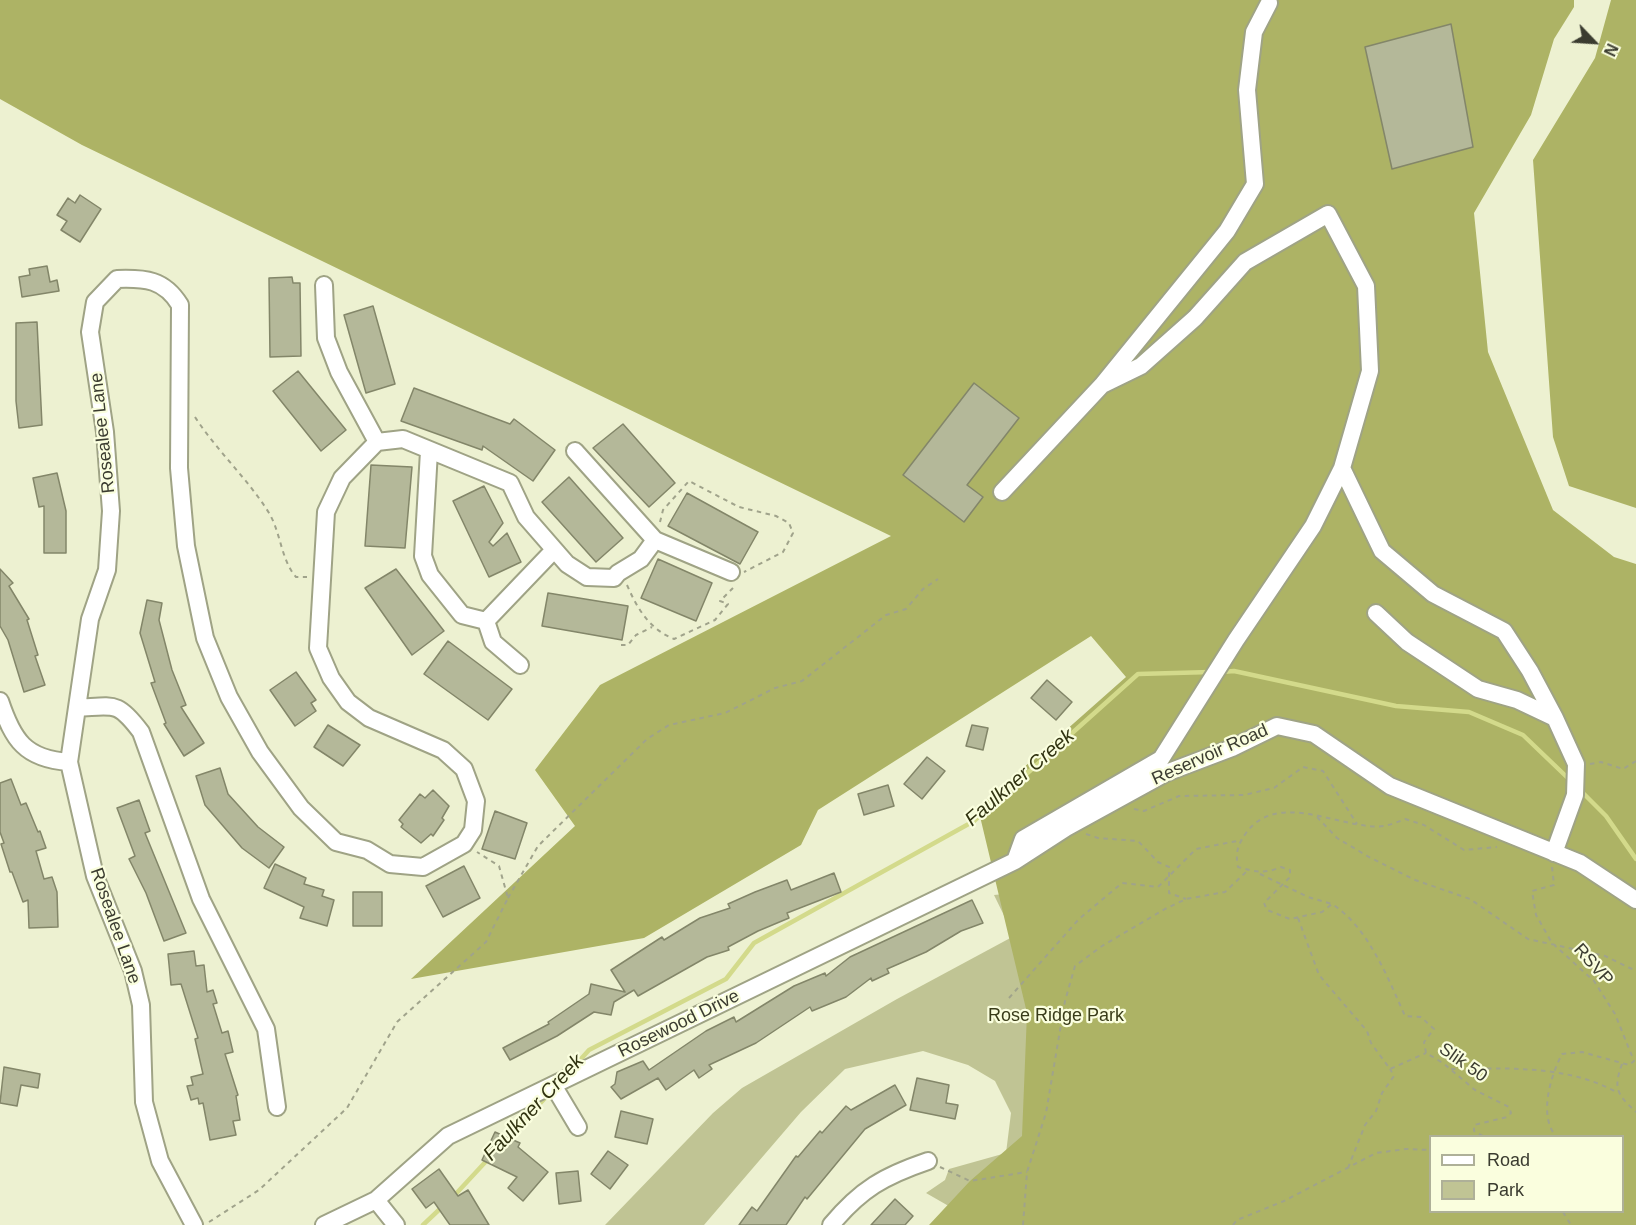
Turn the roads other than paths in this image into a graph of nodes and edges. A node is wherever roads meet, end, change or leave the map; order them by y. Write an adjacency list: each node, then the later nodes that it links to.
1 (1269, 3): 3 (street)
2 (324, 285): 4 (street)
3 (1102, 385): 7 (street); 8 (street)
4 (377, 442): 5 (street); 16 (street, Rosealee Lane)
5 (429, 451): 10 (street); 13 (street)
6 (575, 451): 9 (street)
7 (1342, 468): 17 (street); 20 (street)
8 (1002, 492)
9 (655, 540): 10 (street); 11 (street)
10 (553, 551): 13 (street)
11 (739, 577)
12 (1376, 613): 17 (street)
13 (486, 621): 14 (street)
14 (520, 665)
15 (0, 701): 18 (street)
16 (77, 708): 18 (street, Rosealee Lane); 23 (street)
17 (1555, 718): 19 (street)
18 (69, 762): 27 (street, Rosealee Lane)
19 (1554, 853): 20 (street, Reservoir Road); 21 (street, Reservoir Road)
20 (1015, 861): 22 (street, Rosewood Drive)
21 (1636, 900)
22 (553, 1086): 24 (street); 26 (street, Rosewood Drive)
23 (277, 1107)
24 (578, 1127)
25 (928, 1161): 30 (street)
26 (376, 1200): 28 (street, Rosewood Drive); 29 (street)
27 (194, 1225)
28 (324, 1225)
29 (396, 1225)
30 (831, 1225)

